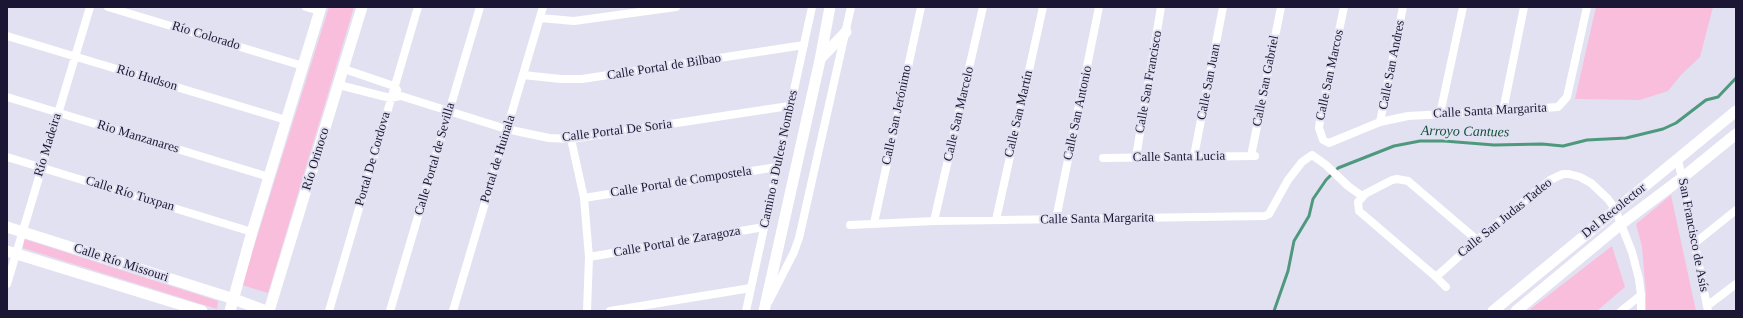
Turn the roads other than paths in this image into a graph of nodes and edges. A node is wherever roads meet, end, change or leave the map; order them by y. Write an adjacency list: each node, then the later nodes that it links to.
1 (90, 7): 29 (street, Río Madeira)
2 (108, 7): 31 (street, Río Colorado)
3 (306, 7): 24 (street)
4 (362, 7): 32 (street, Río Orinoco)
5 (418, 7): 35 (street, Portal De Cordova)
6 (480, 7): 40 (street, Calle Portal de Sevilla)
7 (543, 7): 25 (street, Portal de Huinala)
8 (676, 7): 25 (street)
9 (812, 7): 28 (street, Camino a Dulces Nombres)
10 (830, 7): 30 (street, Camino a Dulces Nombres)
11 (851, 7): 26 (street)
12 (920, 7): 68 (street, Calle San Jerónimo)
13 (983, 7): 67 (street, Calle San Marcelo)
14 (1043, 7): 66 (street, Calle San Martín)
15 (1100, 7): 65 (street, Calle San Antonio)
16 (1161, 7): 54 (street, Calle San Francisco)
17 (1223, 7): 51 (street, Calle San Juan)
18 (1281, 7): 52 (street, Calle San Gabriel)
19 (1344, 7): 50 (street, Calle San Marcos)
20 (1403, 7): 46 (street, Calle San Andres)
21 (1463, 7): 44 (street)
22 (1524, 7): 41 (street)
23 (1587, 7): 41 (street, Calle Santa Margarita)
24 (321, 9): 31 (street)
25 (540, 18): 33 (street, Portal de Huinala)
26 (846, 32): 30 (street); 97 (street)
27 (7, 36): 29 (street, Rio Hudson)
28 (804, 45): 33 (street, Calle Portal de Bilbao); 39 (street, Camino a Dulces Nombres)
29 (76, 57): 43 (street, Río Madeira); 45 (street, Rio Hudson)
30 (820, 60): 97 (street, Camino a Dulces Nombres)
31 (303, 66): 45 (street)
32 (344, 69): 34 (street, Río Orinoco); 35 (street)
33 (523, 75): 47 (street, Portal de Huinala)
34 (339, 85): 38 (street, Calle Portal De Soria); 90 (street, Río Orinoco)
35 (394, 86): 36 (street); 38 (street, Portal De Cordova)
36 (401, 96): 38 (street, Calle Portal De Soria); 40 (street, Calle Portal De Soria)
37 (7, 97): 43 (street, Rio Manzanares)
38 (390, 98): 91 (street, Portal De Cordova)
39 (790, 106): 49 (street, Calle Portal De Soria); 57 (street, Camino a Dulces Nombres)
40 (448, 111): 47 (street, Calle Portal De Soria); 92 (street, Calle Portal de Sevilla)
41 (1503, 111): 44 (street, Calle Santa Margarita)
42 (1736, 111): 56 (street, Del Recolector)
43 (58, 113): 58 (street, Río Madeira); 59 (street, Rio Manzanares)
44 (1440, 114): 46 (street, Calle Santa Margarita)
45 (286, 120): 59 (street)
46 (1380, 122): 50 (street, Calle Santa Margarita)
47 (506, 129): 49 (street, Calle Portal De Soria); 93 (street, Portal de Huinala)
48 (1736, 134): 60 (street, Del Recolector)
49 (571, 139): 62 (street)
50 (1325, 142)
51 (1194, 156): 52 (street, Calle Santa Lucia); 54 (street, Calle Santa Lucia)
52 (1253, 156)
53 (7, 157): 58 (street, Calle Río Tuxpan)
54 (1136, 157): 55 (street, Calle Santa Lucia)
55 (1104, 158)
56 (1678, 159): 60 (street, San Francisco de Asís); 63 (street, Del Recolector)
57 (777, 167): 62 (street, Calle Portal de Compostela); 72 (street, Camino a Dulces Nombres)
58 (42, 168): 73 (street, Río Madeira); 74 (street, Calle Río Tuxpan)
59 (269, 177): 74 (street)
60 (1682, 178): 69 (street, Del Recolector); 76 (street, San Francisco de Asís)
61 (1362, 196): 65 (street, Calle Santa Margarita); 75 (street); 79 (street)
62 (584, 198): 78 (street)
63 (1615, 209): 69 (street, Calle San Judas Tadeo); 75 (street, Calle San Judas Tadeo); 98 (street, Del Recolector)
64 (1736, 210): 76 (street)
65 (1056, 219): 66 (street, Calle Santa Margarita)
66 (996, 220): 67 (street, Calle Santa Margarita)
67 (934, 221): 68 (street, Calle Santa Margarita)
68 (874, 223): 70 (street, Calle Santa Margarita)
69 (1621, 224): 84 (street, Calle San Judas Tadeo); 99 (street, Del Recolector)
70 (850, 225)
71 (7, 227): 73 (street, Calle Río Missouri)
72 (764, 227): 78 (street, Calle Portal de Zaragoza); 83 (street, Camino a Dulces Nombres)
73 (22, 232): 77 (street, Río Madeira); 85 (street, Calle Río Missouri)
74 (252, 232): 85 (street)
75 (1477, 240): 79 (street, Calle San Judas Tadeo)
76 (1695, 243): 86 (street, San Francisco de Asís)
77 (11, 252): 80 (street, Río Madeira); 87 (street, Calle Río Missouri)
78 (589, 257): 94 (street)
79 (1436, 277): 82 (street)
80 (7, 284)
81 (1736, 284): 86 (street)
82 (1446, 287)
83 (751, 288): 95 (street); 96 (street, Camino a Dulces Nombres)
84 (1641, 295): 100 (street); 101 (street, Calle San Judas Tadeo)
85 (234, 299): 88 (street); 89 (street, Calle Río Missouri)
86 (1708, 309)
87 (202, 311)
88 (230, 311)
89 (266, 311)
90 (269, 311)
91 (329, 311)
92 (390, 311)
93 (453, 311)
94 (587, 311)
95 (610, 311)
96 (746, 311)
97 (764, 311)
98 (1493, 311)
99 (1516, 311)
100 (1621, 311)
101 (1640, 311)

